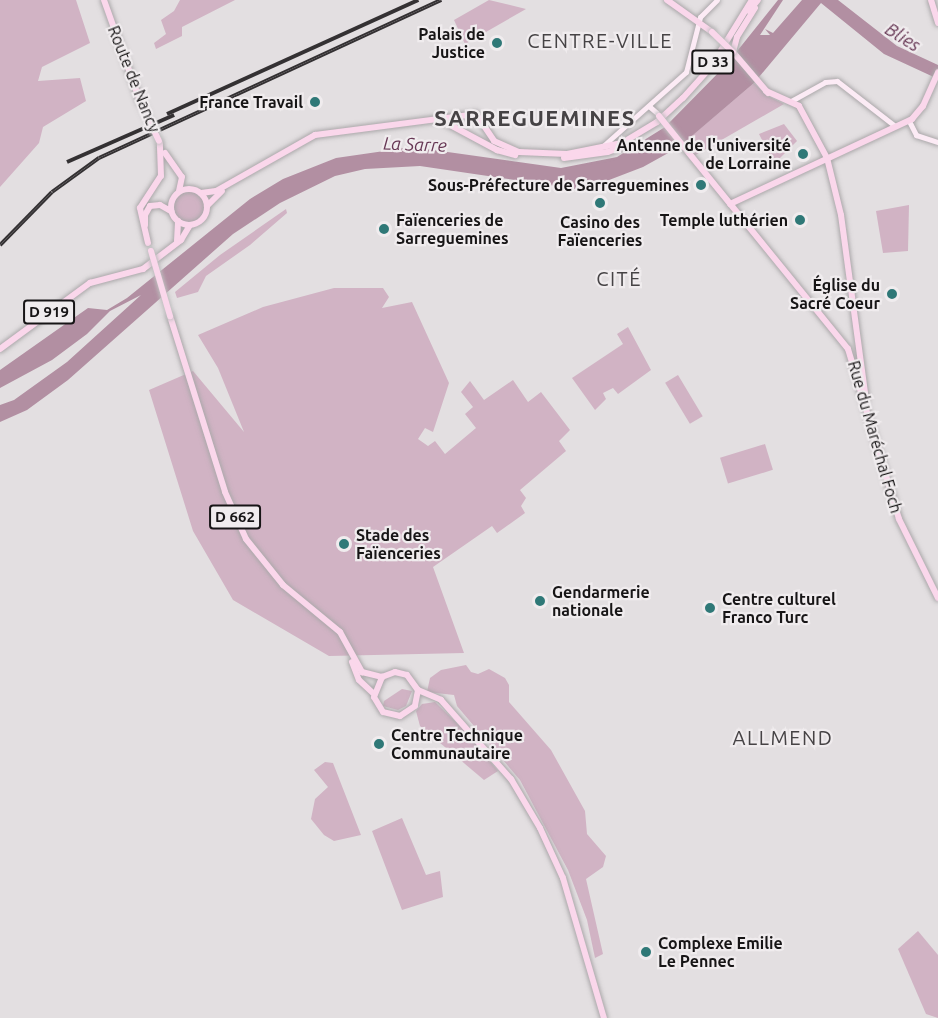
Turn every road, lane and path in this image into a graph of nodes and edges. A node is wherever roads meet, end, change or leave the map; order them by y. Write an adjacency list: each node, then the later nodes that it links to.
1 (104, 0): 25 (main road, Route de Nancy, bridge)
2 (668, 0): 7 (main road)
3 (716, 0): 7 (street)
4 (752, 0): 27 (main road, D 33)
5 (759, 0): 9 (main road, D 33); 24 (main road, D 33)
6 (932, 0): 8 (main road)
7 (699, 23): 9 (main road, bridge); 15 (street)
8 (938, 23)
9 (733, 52): 11 (main road)
10 (938, 72): 21 (main road)
11 (764, 88): 13 (main road); 19 (main road)
12 (803, 95): 13 (street); 14 (street); 23 (street)
13 (791, 101): 14 (main road)
14 (798, 105): 19 (main road, Rue du Maréchal Foch)
15 (650, 107): 17 (street); 18 (street); 27 (street)
16 (466, 115): 20 (main road); 22 (main road, D 33); 24 (main road)
17 (658, 115): 35 (main road, Rue du Maréchal Foch, bridge)
18 (644, 117)
19 (805, 117): 29 (main road, Rue du Maréchal Foch)
20 (441, 119): 24 (main road, D 33); 30 (main road)
21 (909, 121): 23 (main road); 26 (street)
22 (481, 123): 24 (main road); 27 (main road, D 33)
23 (893, 124): 29 (main road)
24 (467, 130)
25 (160, 142): 28 (main road, Route de Nancy); 38 (main road)
26 (938, 142)
27 (607, 145)
28 (167, 157): 31 (main road, Route de Nancy); 32 (main road, Route de Nancy)
29 (827, 158): 35 (main road); 44 (main road, Rue du Maréchal Foch)
30 (234, 182): 33 (main road); 36 (main road)
31 (193, 189): 32 (main road); 33 (main road)
32 (179, 191): 34 (main road)
33 (201, 193): 36 (main road)
34 (173, 197): 37 (main road); 38 (main road)
35 (730, 204): 44 (main road, Rue du Maréchal Foch)
36 (207, 207): 40 (main road)
37 (171, 211): 39 (main road); 42 (main road, D 662)
38 (141, 221): 42 (main road, D 662)
39 (178, 221): 40 (main road); 41 (main road)
40 (190, 225): 41 (main road, D 919)
41 (176, 242): 43 (main road, D 919)
42 (148, 243): 46 (main road, D 662, bridge)
43 (0, 349)
44 (860, 366): 45 (main road, Rue du Maréchal Foch)
45 (938, 598)
46 (351, 652): 47 (main road, D 662); 49 (main road, D 662)
47 (382, 676): 48 (main road); 49 (main road)
48 (418, 690): 50 (main road); 51 (main road)
49 (374, 694): 50 (main road)
50 (416, 703): 51 (main road)
51 (445, 705): 52 (main road)
52 (604, 1018)

